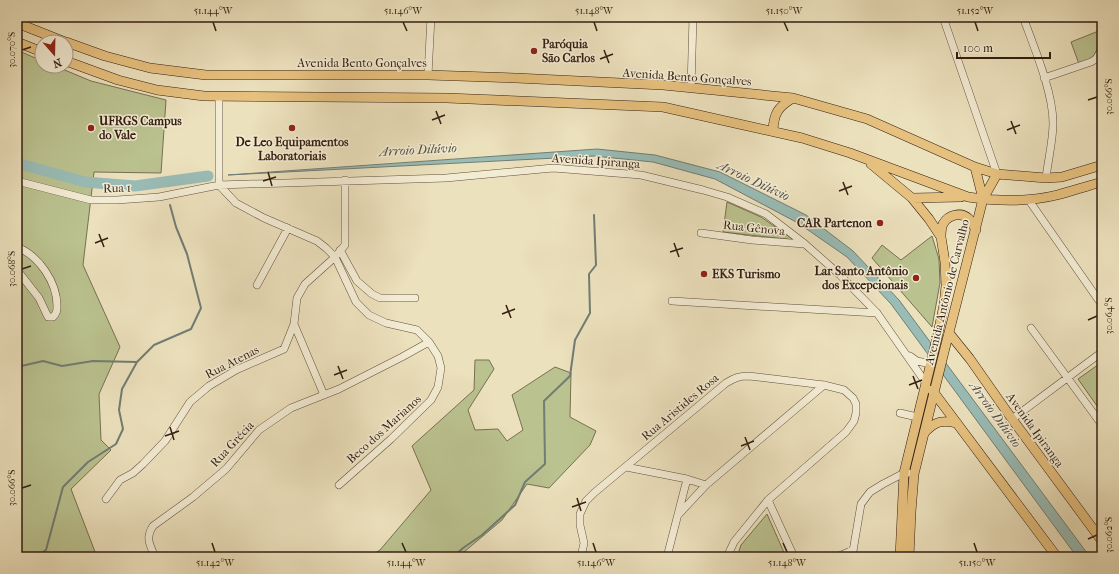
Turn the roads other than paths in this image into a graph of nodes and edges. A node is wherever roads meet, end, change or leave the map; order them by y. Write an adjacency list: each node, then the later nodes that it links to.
1 (431, 17): 14 (street)
2 (693, 17): 16 (street)
3 (943, 17): 23 (street)
4 (1023, 17): 15 (street)
5 (1101, 17): 6 (street)
6 (1102, 20)
7 (17, 23): 8 (main road, Avenida Bento Gonçalves)
8 (45, 34)
9 (17, 42): 11 (main road)
10 (74, 45): 14 (main road, Avenida Bento Gonçalves)
11 (34, 49)
12 (1102, 49): 15 (street)
13 (74, 64): 17 (main road)
14 (428, 75): 16 (main road, Avenida Bento Gonçalves)
15 (1044, 78): 24 (street)
16 (691, 88): 18 (main road, Avenida Bento Gonçalves)
17 (219, 97): 19 (main road); 28 (street)
18 (793, 98): 19 (main road); 22 (main road, Avenida Bento Gonçalves)
19 (773, 130): 20 (main road)
20 (864, 158): 29 (main road); 30 (main road, Avenida Antônio de Carvalho)
21 (1102, 165): 24 (main road, Avenida Bento Gonçalves)
22 (976, 167): 23 (main road, Avenida Bento Gonçalves); 31 (main road)
23 (997, 174): 24 (main road, Avenida Bento Gonçalves); 31 (main road)
24 (1046, 178)
25 (346, 180): 28 (street, Avenida Ipiranga); 37 (street, Avenida Ipiranga); 39 (street)
26 (17, 181): 28 (street, Rua 1)
27 (1102, 182): 32 (main road)
28 (219, 185): 33 (street, Beco dos Marianos)
29 (968, 197): 30 (main road); 31 (main road)
30 (912, 198): 36 (main road, Avenida Antônio de Carvalho)
31 (983, 199): 32 (main road); 34 (main road, Avenida Antônio de Carvalho)
32 (1028, 199): 45 (street)
33 (288, 228): 40 (street, Beco dos Marianos); 42 (street)
34 (976, 230): 36 (main road); 49 (main road, Avenida Antônio de Carvalho)
35 (701, 233): 37 (street, Rua Gênova)
36 (941, 237): 53 (main road, Avenida Antônio de Carvalho)
37 (805, 244): 46 (street, Avenida Ipiranga)
38 (17, 247): 41 (street)
39 (340, 250): 40 (street, Rua Atenas); 43 (street)
40 (335, 256): 47 (street, Rua Atenas); 50 (street, Beco dos Marianos)
41 (17, 270)
42 (257, 285)
43 (415, 298)
44 (672, 300): 46 (street)
45 (1102, 305)
46 (877, 312): 52 (street, Avenida Ipiranga)
47 (294, 324): 58 (street); 71 (street, Rua Atenas)
48 (1031, 328): 54 (street)
49 (949, 333): 57 (main road, Avenida Antônio de Carvalho); 61 (main road, Avenida Ipiranga)
50 (429, 342): 58 (street, Rua Grécia); 69 (street, Beco dos Marianos)
51 (1102, 352): 54 (street)
52 (908, 354): 53 (street, Avenida Ipiranga); 55 (street, Avenida Ipiranga)
53 (931, 363): 55 (main road, Avenida Antônio de Carvalho)
54 (1068, 378): 61 (street); 63 (street)
55 (926, 383): 57 (main road, Avenida Ipiranga); 60 (main road, Avenida Antônio de Carvalho)
56 (824, 385): 65 (street, Rua Aristides Rosa); 70 (street); 72 (street, Rua Aristides Rosa)
57 (934, 391): 62 (main road, Avenida Ipiranga); 64 (main road, Avenida Antônio de Carvalho)
58 (324, 395): 77 (street, Rua Grécia)
59 (900, 413): 60 (street)
60 (918, 417): 66 (main road, Avenida Antônio de Carvalho)
61 (1012, 419): 74 (main road, Avenida Ipiranga)
62 (956, 423): 64 (main road); 85 (main road, Avenida Ipiranga)
63 (1102, 425)
64 (924, 433): 67 (main road, Avenida Antônio de Carvalho)
65 (626, 467): 68 (street); 78 (street, Rua Aristides Rosa)
66 (904, 473): 67 (street); 76 (street); 83 (main road, Avenida Antônio de Carvalho)
67 (914, 474): 84 (main road, Avenida Antônio de Carvalho)
68 (687, 479): 70 (street); 73 (street)
69 (338, 485)
70 (706, 485): 73 (street)
71 (106, 498)
72 (768, 500): 80 (street); 81 (street)
73 (678, 515): 79 (street)
74 (1098, 528): 75 (main road, Avenida Ipiranga)
75 (1102, 541)
76 (853, 553): 82 (street)
77 (155, 557)
78 (581, 557)
79 (667, 557)
80 (727, 557)
81 (794, 557)
82 (836, 557)
83 (900, 557)
84 (909, 557)
85 (1057, 557)

